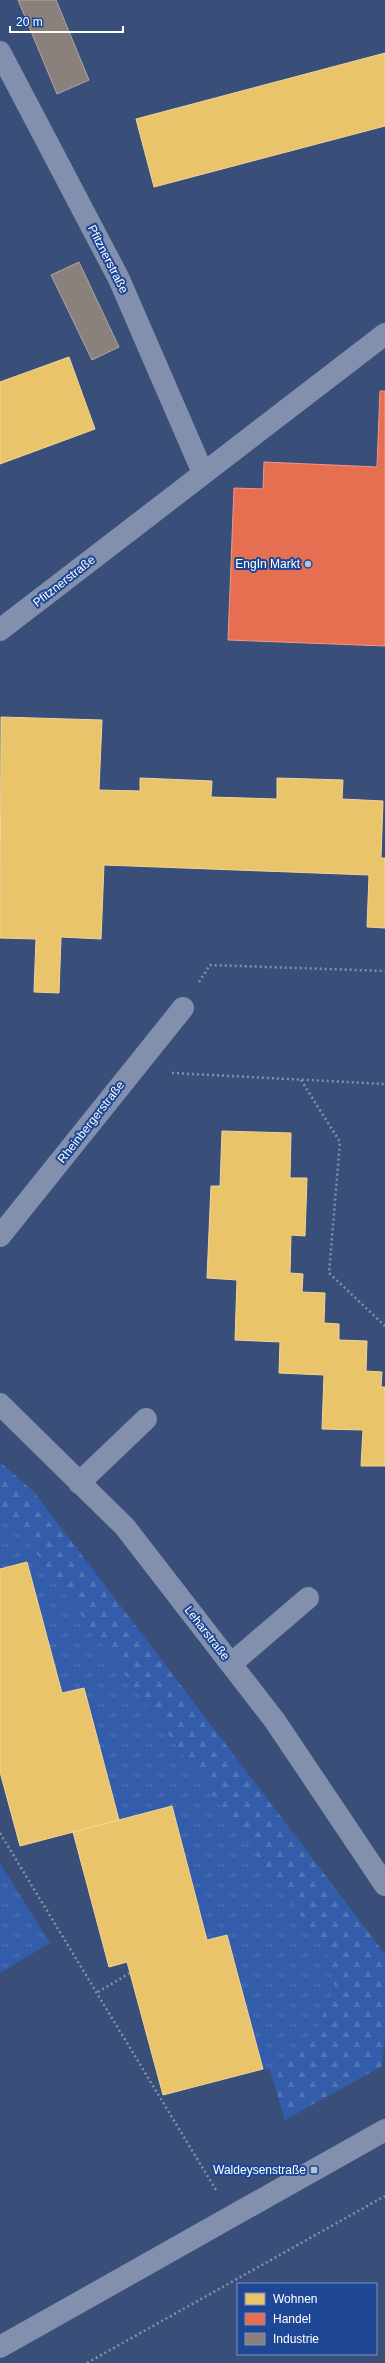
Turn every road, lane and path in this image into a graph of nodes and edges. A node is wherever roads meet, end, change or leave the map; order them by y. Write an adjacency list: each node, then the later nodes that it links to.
1 (0, 52): 3 (street, Pfitznerstraße)
2 (385, 334): 3 (street, Pfitznerstraße)
3 (203, 472): 4 (street, Pfitznerstraße)
4 (0, 630)
5 (385, 971): 6 (path)
6 (183, 1008): 7 (street, Rheinbergerstraße)
7 (132, 1071): 8 (path); 10 (street, Rheinbergerstraße)
8 (301, 1080): 9 (path); 11 (path)
9 (385, 1084)
10 (0, 1236)
11 (385, 1326)
12 (0, 1404): 14 (street, Leharstraße)
13 (146, 1419): 14 (street)
14 (79, 1483): 16 (street, Leharstraße)
15 (308, 1598): 16 (street)
16 (231, 1664): 18 (street, Leharstraße)
17 (0, 1833): 20 (path)
18 (385, 1885)
19 (130, 1973): 20 (path)
20 (98, 1992): 23 (path)
21 (385, 2130): 23 (street)
22 (385, 2196): 25 (path)
23 (232, 2216): 24 (street)
24 (0, 2347)
25 (87, 2363)

